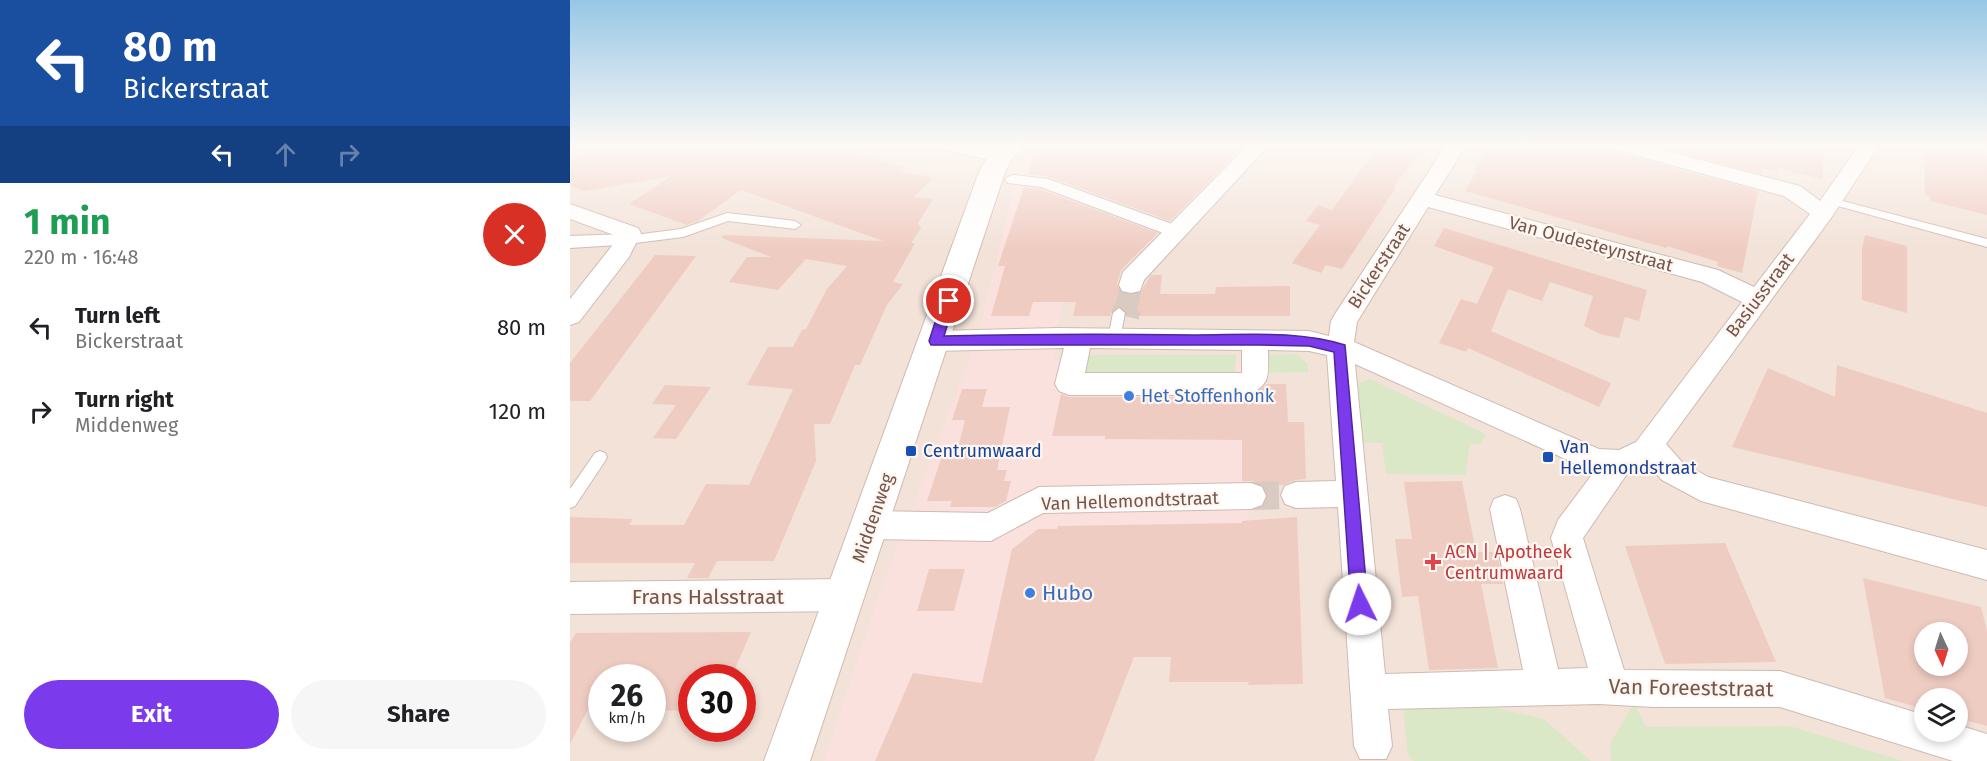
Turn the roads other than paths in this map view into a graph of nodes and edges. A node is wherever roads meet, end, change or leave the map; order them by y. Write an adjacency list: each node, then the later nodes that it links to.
1 (989, 180): 20 (street, Middenweg)
2 (1039, 180): 11 (street)
3 (1227, 180): 11 (street)
4 (1435, 180): 7 (street, Bickerstraat)
5 (1749, 180): 8 (street)
6 (1846, 180): 8 (street, Basiusstraat)
7 (1423, 199): 16 (street, Van Oudesteynstraat); 21 (street, Bickerstraat)
8 (1827, 207): 14 (lane); 16 (street, Basiusstraat)
9 (570, 211): 12 (street)
10 (795, 225): 12 (lane)
11 (1171, 239): 15 (street)
12 (627, 240): 13 (street); 17 (street)
13 (570, 242)
14 (1987, 243)
15 (1131, 285)
16 (1756, 298): 22 (street, Basiusstraat)
17 (570, 316)
18 (1079, 339): 19 (street); 19 (street); 20 (street)
19 (1255, 340): 21 (street)
20 (935, 341): 30 (street, Middenweg)
21 (1340, 349): 24 (street); 25 (street)
22 (1650, 446): 24 (street, Van Foreeststraat); 31 (street)
23 (600, 457): 28 (lane)
24 (1619, 462): 34 (street, Van Foreeststraat)
25 (1351, 494): 26 (street); 36 (street)
26 (1296, 495)
27 (1251, 496): 30 (street, Van Hellemondtstraat)
28 (570, 501)
29 (1505, 509): 35 (street)
30 (870, 525): 32 (street, Middenweg)
31 (1987, 565)
32 (846, 595): 33 (street, Frans Halsstraat); 39 (street, Middenweg)
33 (570, 598)
34 (1598, 686): 35 (street); 38 (street, Van Foreeststraat)
35 (1545, 689): 36 (street)
36 (1367, 692): 37 (street)
37 (1373, 746)
38 (1987, 753)
39 (787, 761)

